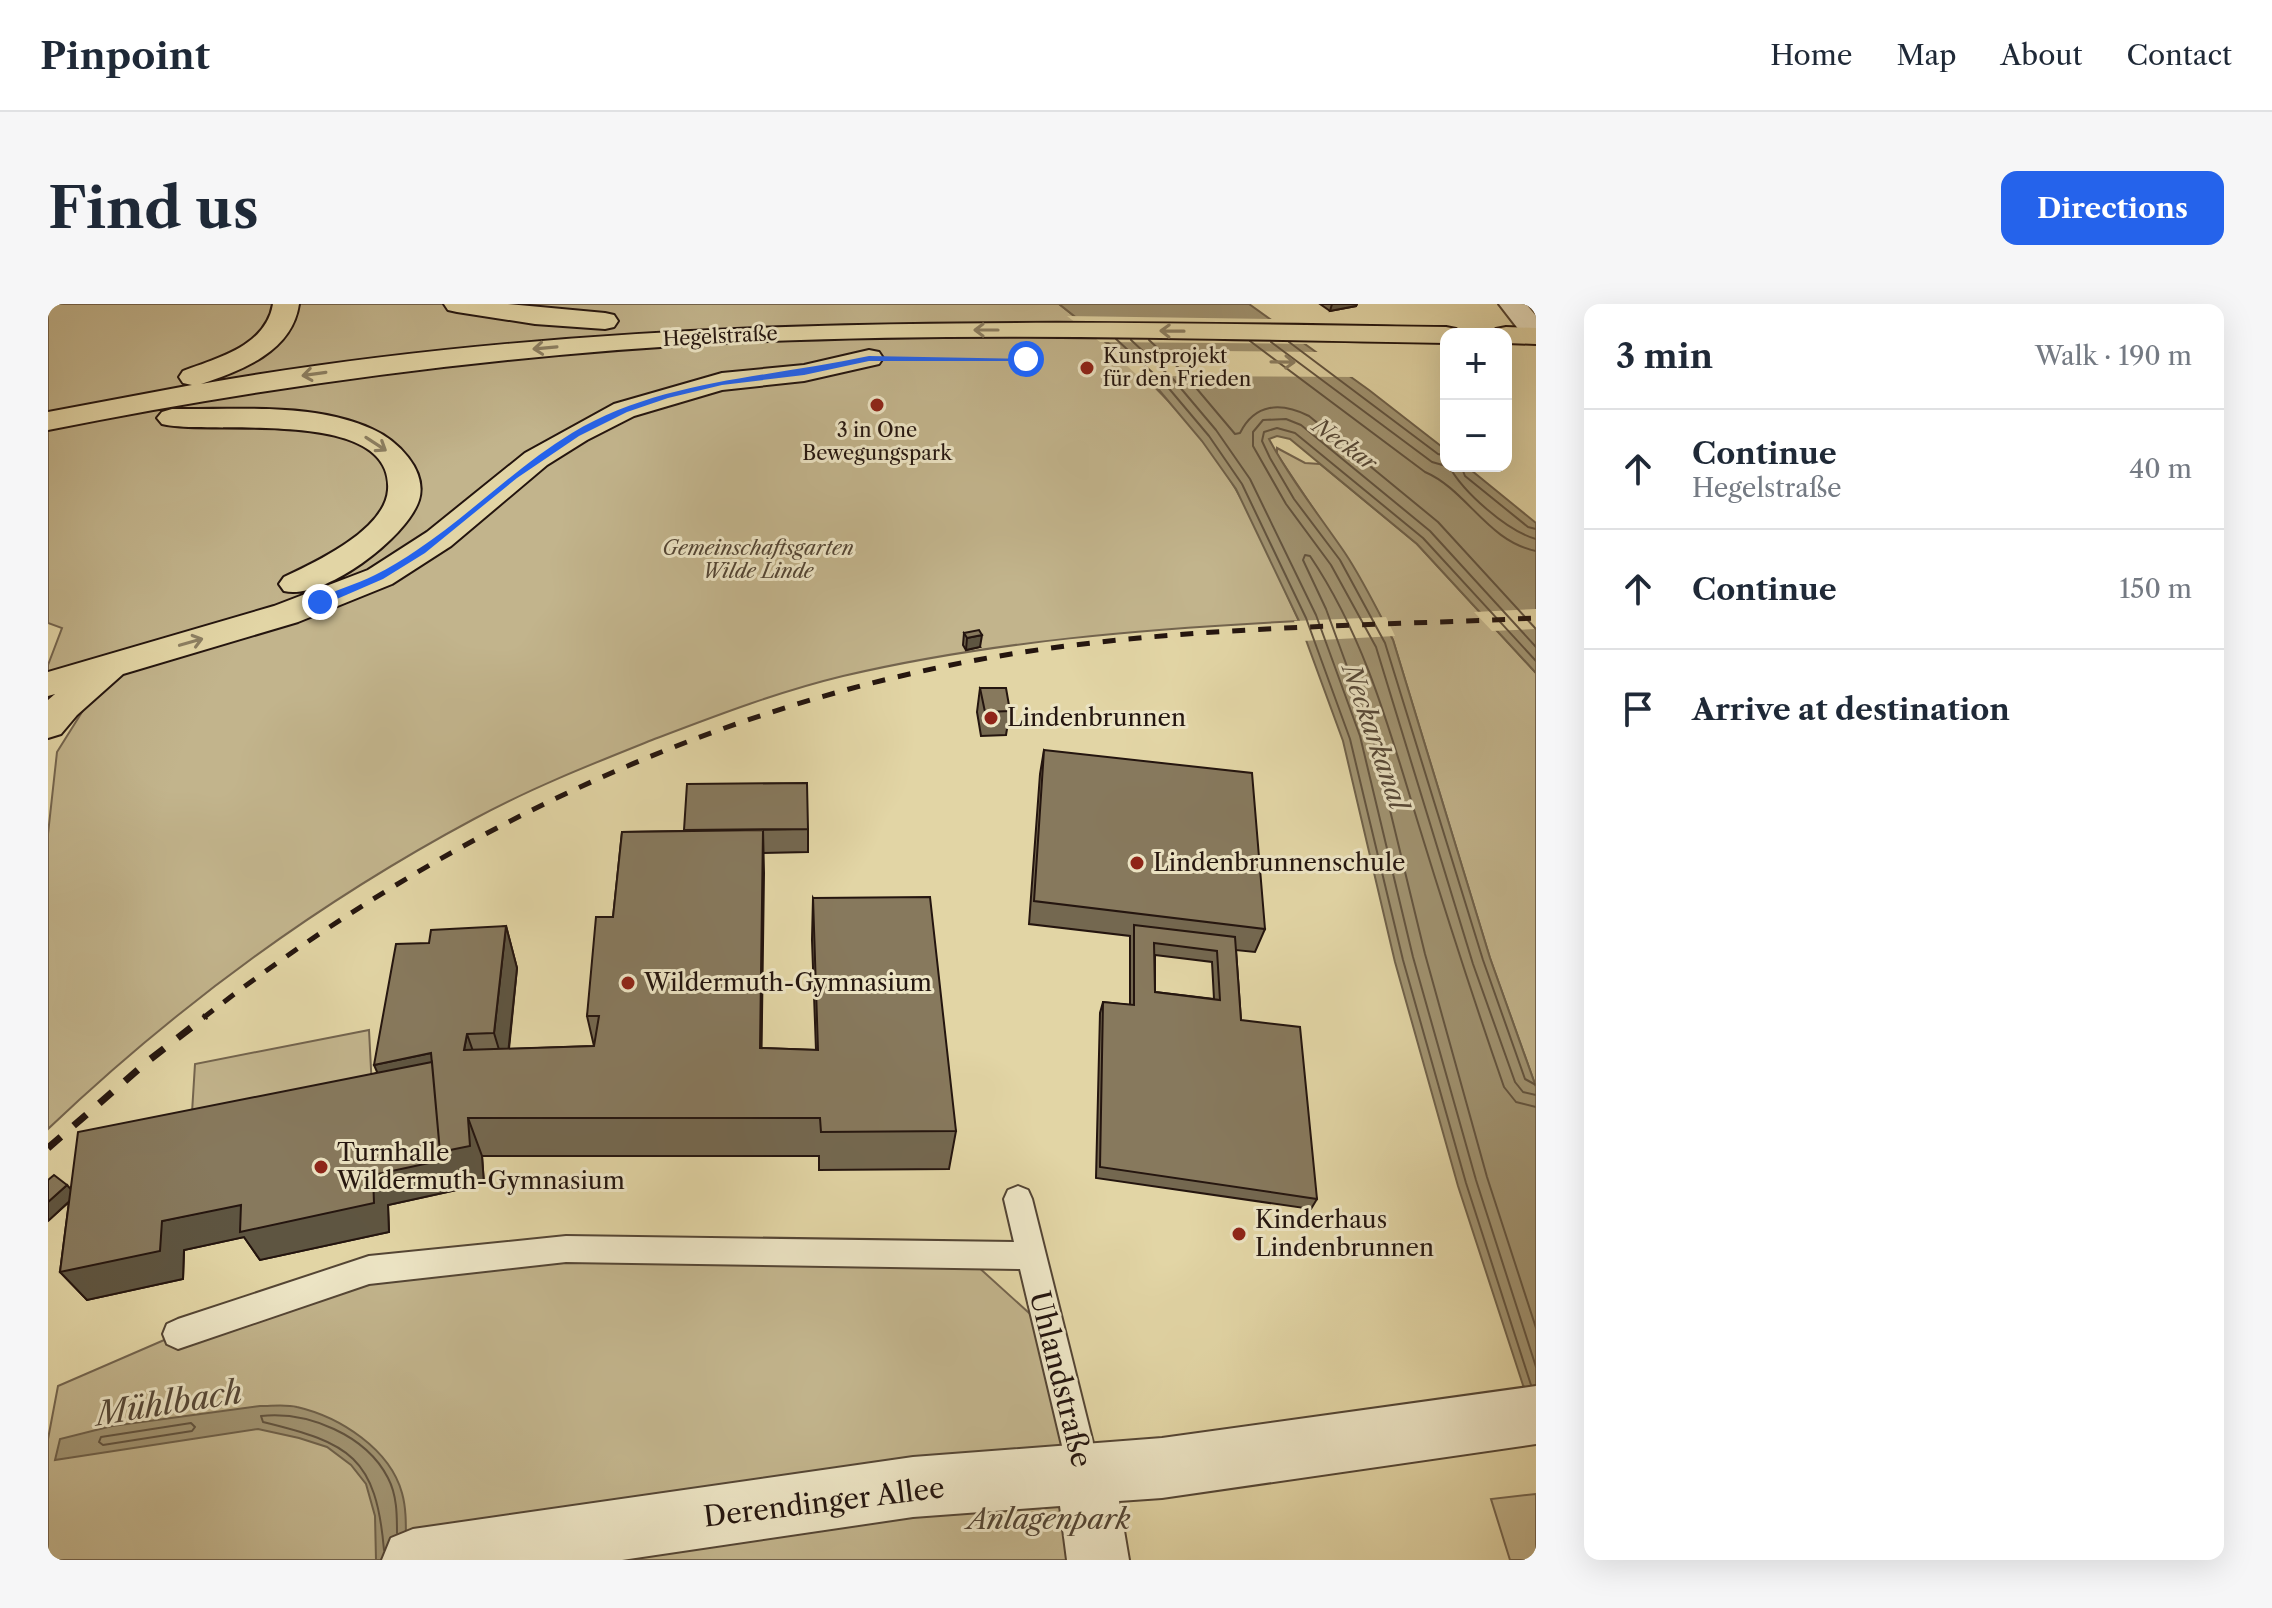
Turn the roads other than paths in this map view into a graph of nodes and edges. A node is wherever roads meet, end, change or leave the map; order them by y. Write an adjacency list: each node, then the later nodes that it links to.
1 (286, 304): 10 (main road)
2 (457, 304): 4 (main road)
3 (1512, 304): 5 (street)
4 (819, 332): 6 (main road, Hegelstraße, one-way to 4); 10 (main road, Hegelstraße, one-way to 10)
5 (1536, 334): 7 (main road)
6 (1440, 335)
7 (1512, 335)
8 (869, 358): 9 (main road, Hegelstraße); 11 (main road, Hegelstraße); 15 (main road, one-way to 8)
9 (901, 358)
10 (95, 411): 12 (main road, Hegelstraße)
11 (172, 418): 13 (main road, Hegelstraße); 14 (main road, one-way to 14)
12 (48, 421)
13 (48, 444)
14 (48, 657)
15 (116, 664): 16 (main road); 17 (main road)
16 (48, 684)
17 (48, 725)
18 (1018, 1199): 19 (lane, Uhlandstraße)
19 (1030, 1256): 20 (lane); 22 (lane, Uhlandstraße)
20 (178, 1334)
21 (1536, 1415): 22 (street, Derendinger Allee)
22 (1085, 1475): 23 (street, Derendinger Allee); 24 (street, Uhlandstraße)
23 (436, 1556)
24 (1098, 1560)

